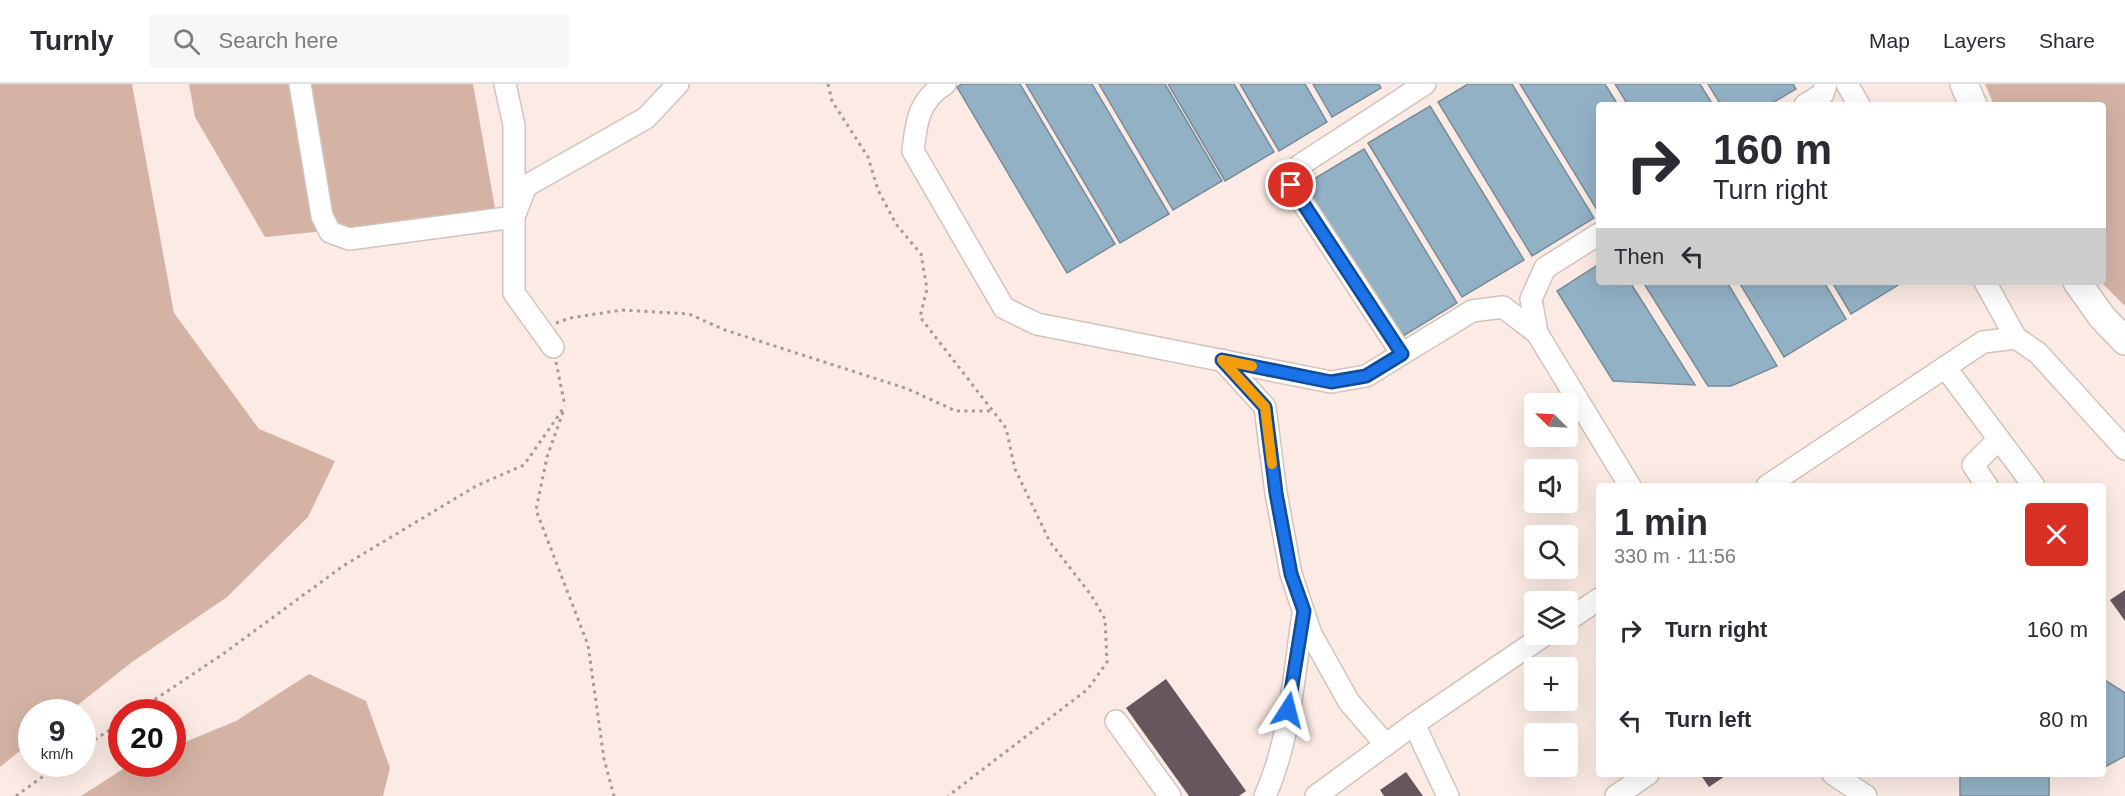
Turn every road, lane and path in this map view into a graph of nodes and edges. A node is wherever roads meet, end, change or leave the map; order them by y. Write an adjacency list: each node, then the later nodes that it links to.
1 (300, 84): 13 (street)
2 (505, 84): 13 (street)
3 (678, 84): 13 (street)
4 (828, 84): 26 (path)
5 (945, 84): 23 (street)
6 (1425, 84): 22 (street)
7 (1826, 84): 10 (street)
8 (1847, 84): 11 (street)
9 (1964, 84): 12 (main road)
10 (1810, 102)
11 (1857, 102)
12 (1972, 102)
13 (514, 217): 17 (street)
14 (1596, 236): 18 (street)
15 (1987, 285): 19 (street)
16 (2079, 285): 20 (main road)
17 (540, 329): 21 (street); 26 (path)
18 (1537, 333): 22 (street); 29 (street)
19 (2016, 338): 24 (street); 28 (street)
20 (2125, 341)
21 (553, 347): 25 (path)
22 (1402, 354): 23 (street)
23 (1222, 360): 34 (street)
24 (1945, 367): 27 (street); 30 (street)
25 (565, 406): 37 (path); 45 (path)
26 (993, 411): 46 (path)
27 (1999, 439): 31 (street); 32 (street)
28 (2125, 449)
29 (1628, 483)
30 (1771, 483)
31 (1985, 483)
32 (2032, 483)
33 (1596, 601): 35 (street)
34 (1304, 611): 40 (street); 48 (street)
35 (1578, 613)
36 (1530, 645): 39 (street)
37 (156, 699)
38 (1116, 721): 47 (street)
39 (1414, 724): 40 (street); 50 (street)
40 (1386, 745): 49 (street)
41 (42, 777): 44 (path)
42 (1644, 777): 51 (street)
43 (1838, 777): 52 (street)
44 (16, 796)
45 (614, 796)
46 (948, 796)
47 (1170, 796)
48 (1265, 796)
49 (1316, 796)
50 (1448, 796)
51 (1616, 796)
52 (1866, 796)

